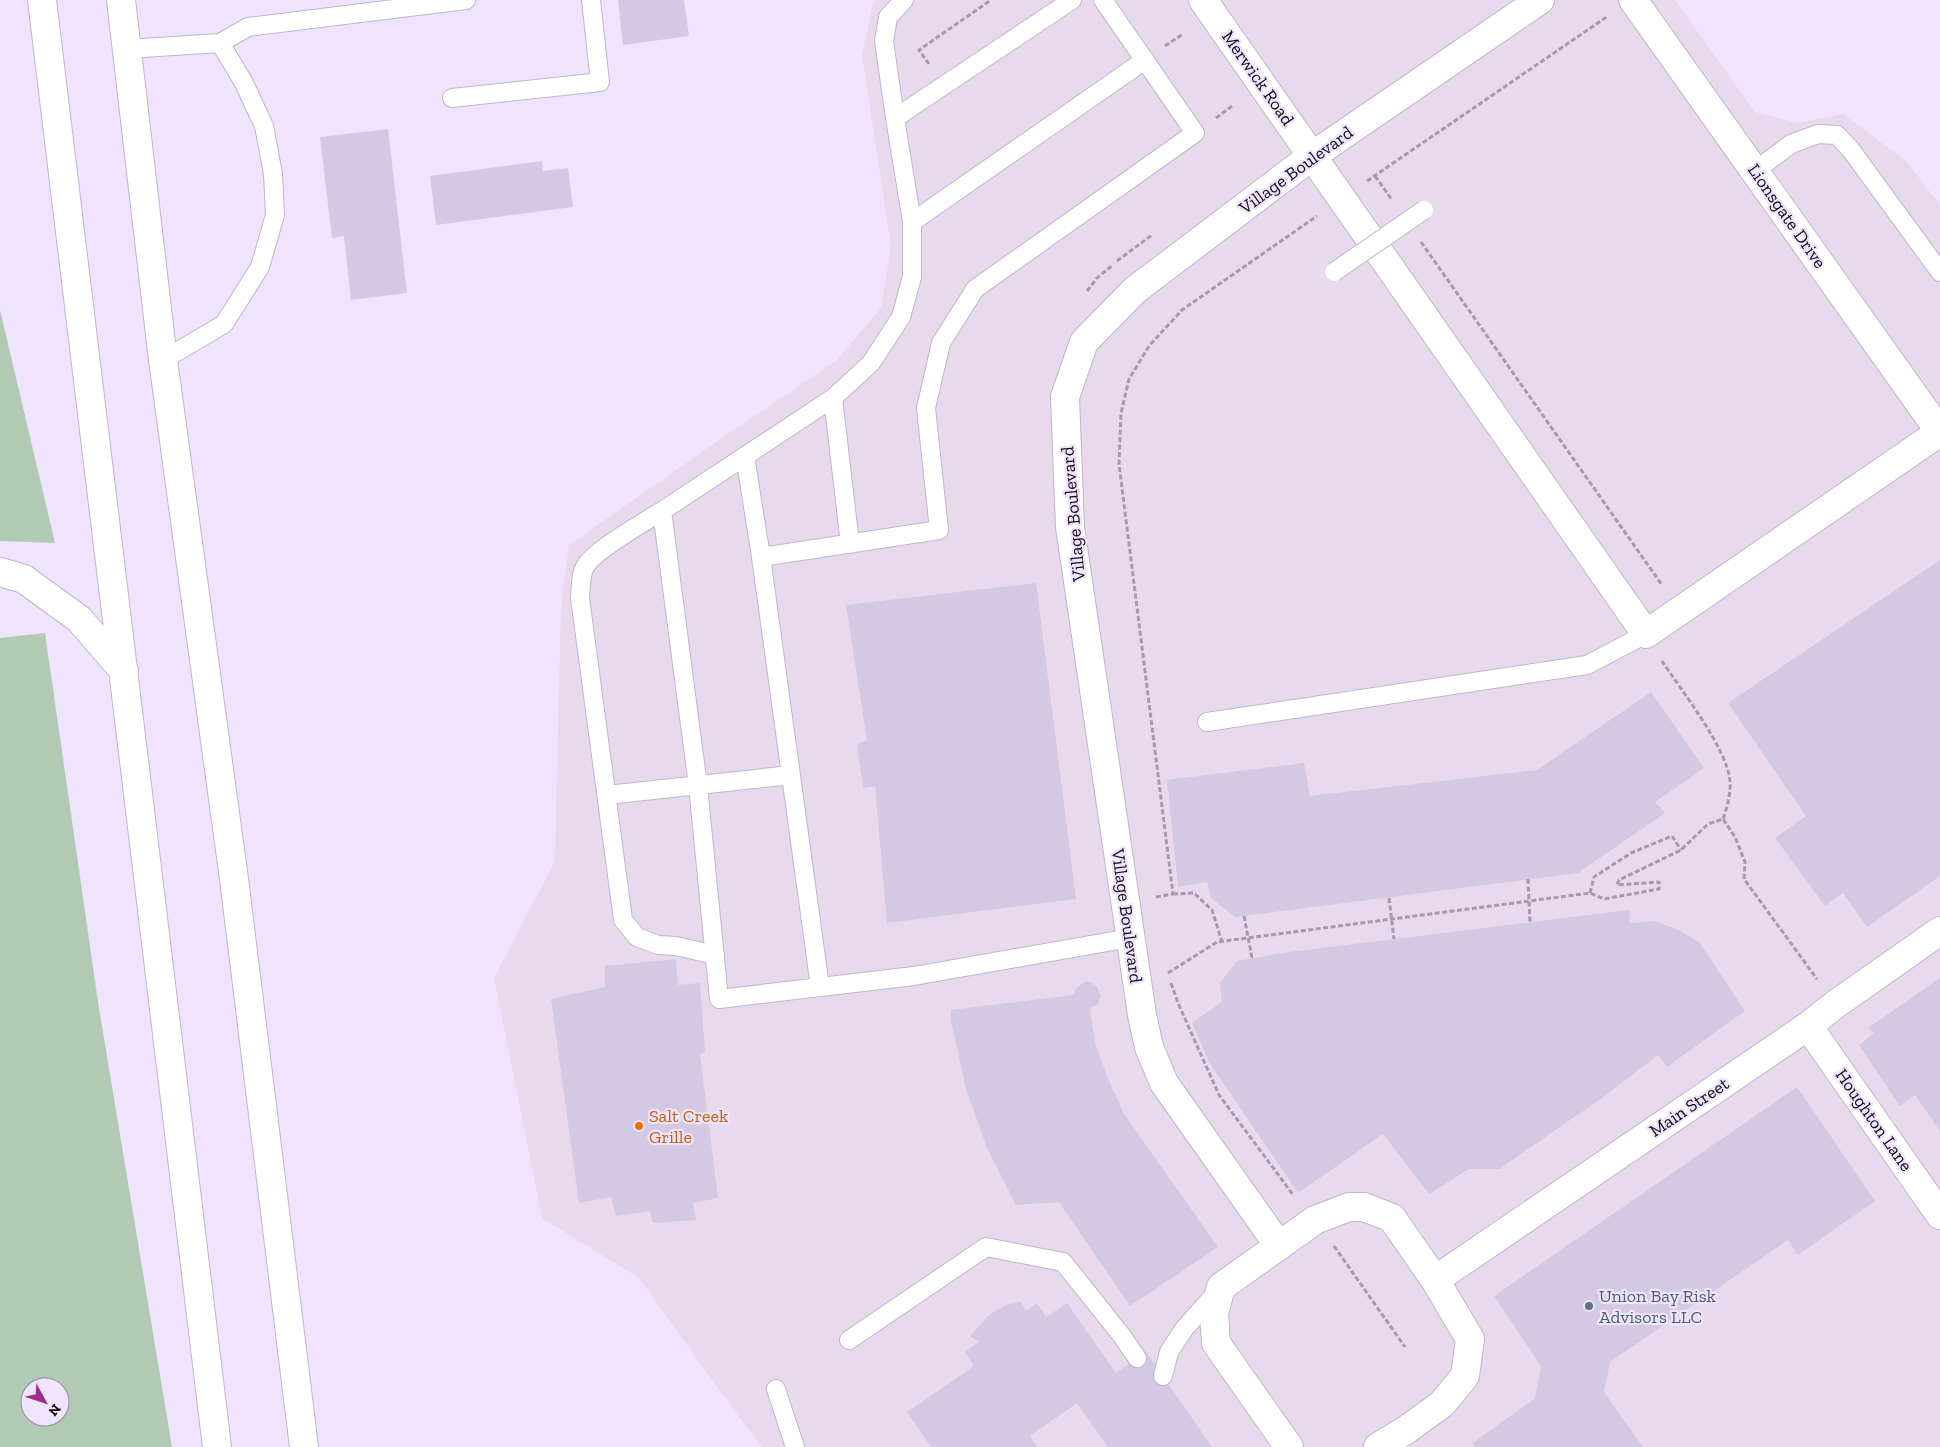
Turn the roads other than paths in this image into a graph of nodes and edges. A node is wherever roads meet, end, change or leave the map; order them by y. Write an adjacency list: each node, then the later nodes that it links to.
1 (42, 0): 31 (main road)
2 (121, 0): 12 (main road)
3 (466, 0): 11 (lane)
4 (591, 0): 14 (lane)
5 (904, 0): 15 (lane)
6 (1072, 0): 15 (lane)
7 (1103, 0): 13 (lane)
8 (1203, 0): 16 (main road, Merwick Road)
9 (1540, 0): 16 (main road, Village Boulevard)
10 (1622, 7): 17 (main road, Lionsgate Drive)
11 (220, 43): 12 (lane); 22 (lane)
12 (127, 49): 22 (main road)
13 (1145, 60): 19 (lane); 27 (lane)
14 (452, 98)
15 (895, 118): 19 (lane)
16 (1312, 156): 30 (main road, Merwick Road); 37 (main road, Village Boulevard)
17 (1755, 171): 21 (lane); 24 (main road, Lionsgate Drive)
18 (1424, 210): 20 (lane, bridge)
19 (912, 222): 23 (lane)
20 (1334, 272)
21 (1940, 272)
22 (163, 360): 51 (main road)
23 (833, 398): 25 (lane); 27 (lane)
24 (1940, 432): 30 (main road)
25 (744, 456): 26 (lane); 28 (lane)
26 (662, 511): 34 (lane); 35 (lane)
27 (850, 544): 28 (lane)
28 (761, 557): 33 (lane)
29 (0, 572): 31 (main road)
30 (1652, 644): 32 (lane)
31 (124, 671): 50 (main road)
32 (1207, 722)
33 (791, 775): 34 (lane); 39 (lane)
34 (698, 786): 35 (lane); 38 (lane)
35 (608, 795): 38 (lane)
36 (1940, 931): 40 (main road, Main Street)
37 (1130, 938): 39 (lane); 42 (main road, Village Boulevard)
38 (715, 954): 39 (lane)
39 (820, 987)
40 (1808, 1026): 41 (main road, Houghton Lane); 43 (main road, Main Street)
41 (1940, 1215)
42 (1279, 1246): 43 (main road); 44 (main road)
43 (1435, 1280): 49 (main road)
44 (1221, 1287): 47 (lane); 53 (main road)
45 (849, 1340): 46 (lane)
46 (1137, 1358)
47 (1163, 1376)
48 (776, 1389): 52 (lane)
49 (1412, 1438): 54 (main road)
50 (217, 1447)
51 (304, 1447)
52 (795, 1447)
53 (1289, 1447)
54 (1378, 1447)

